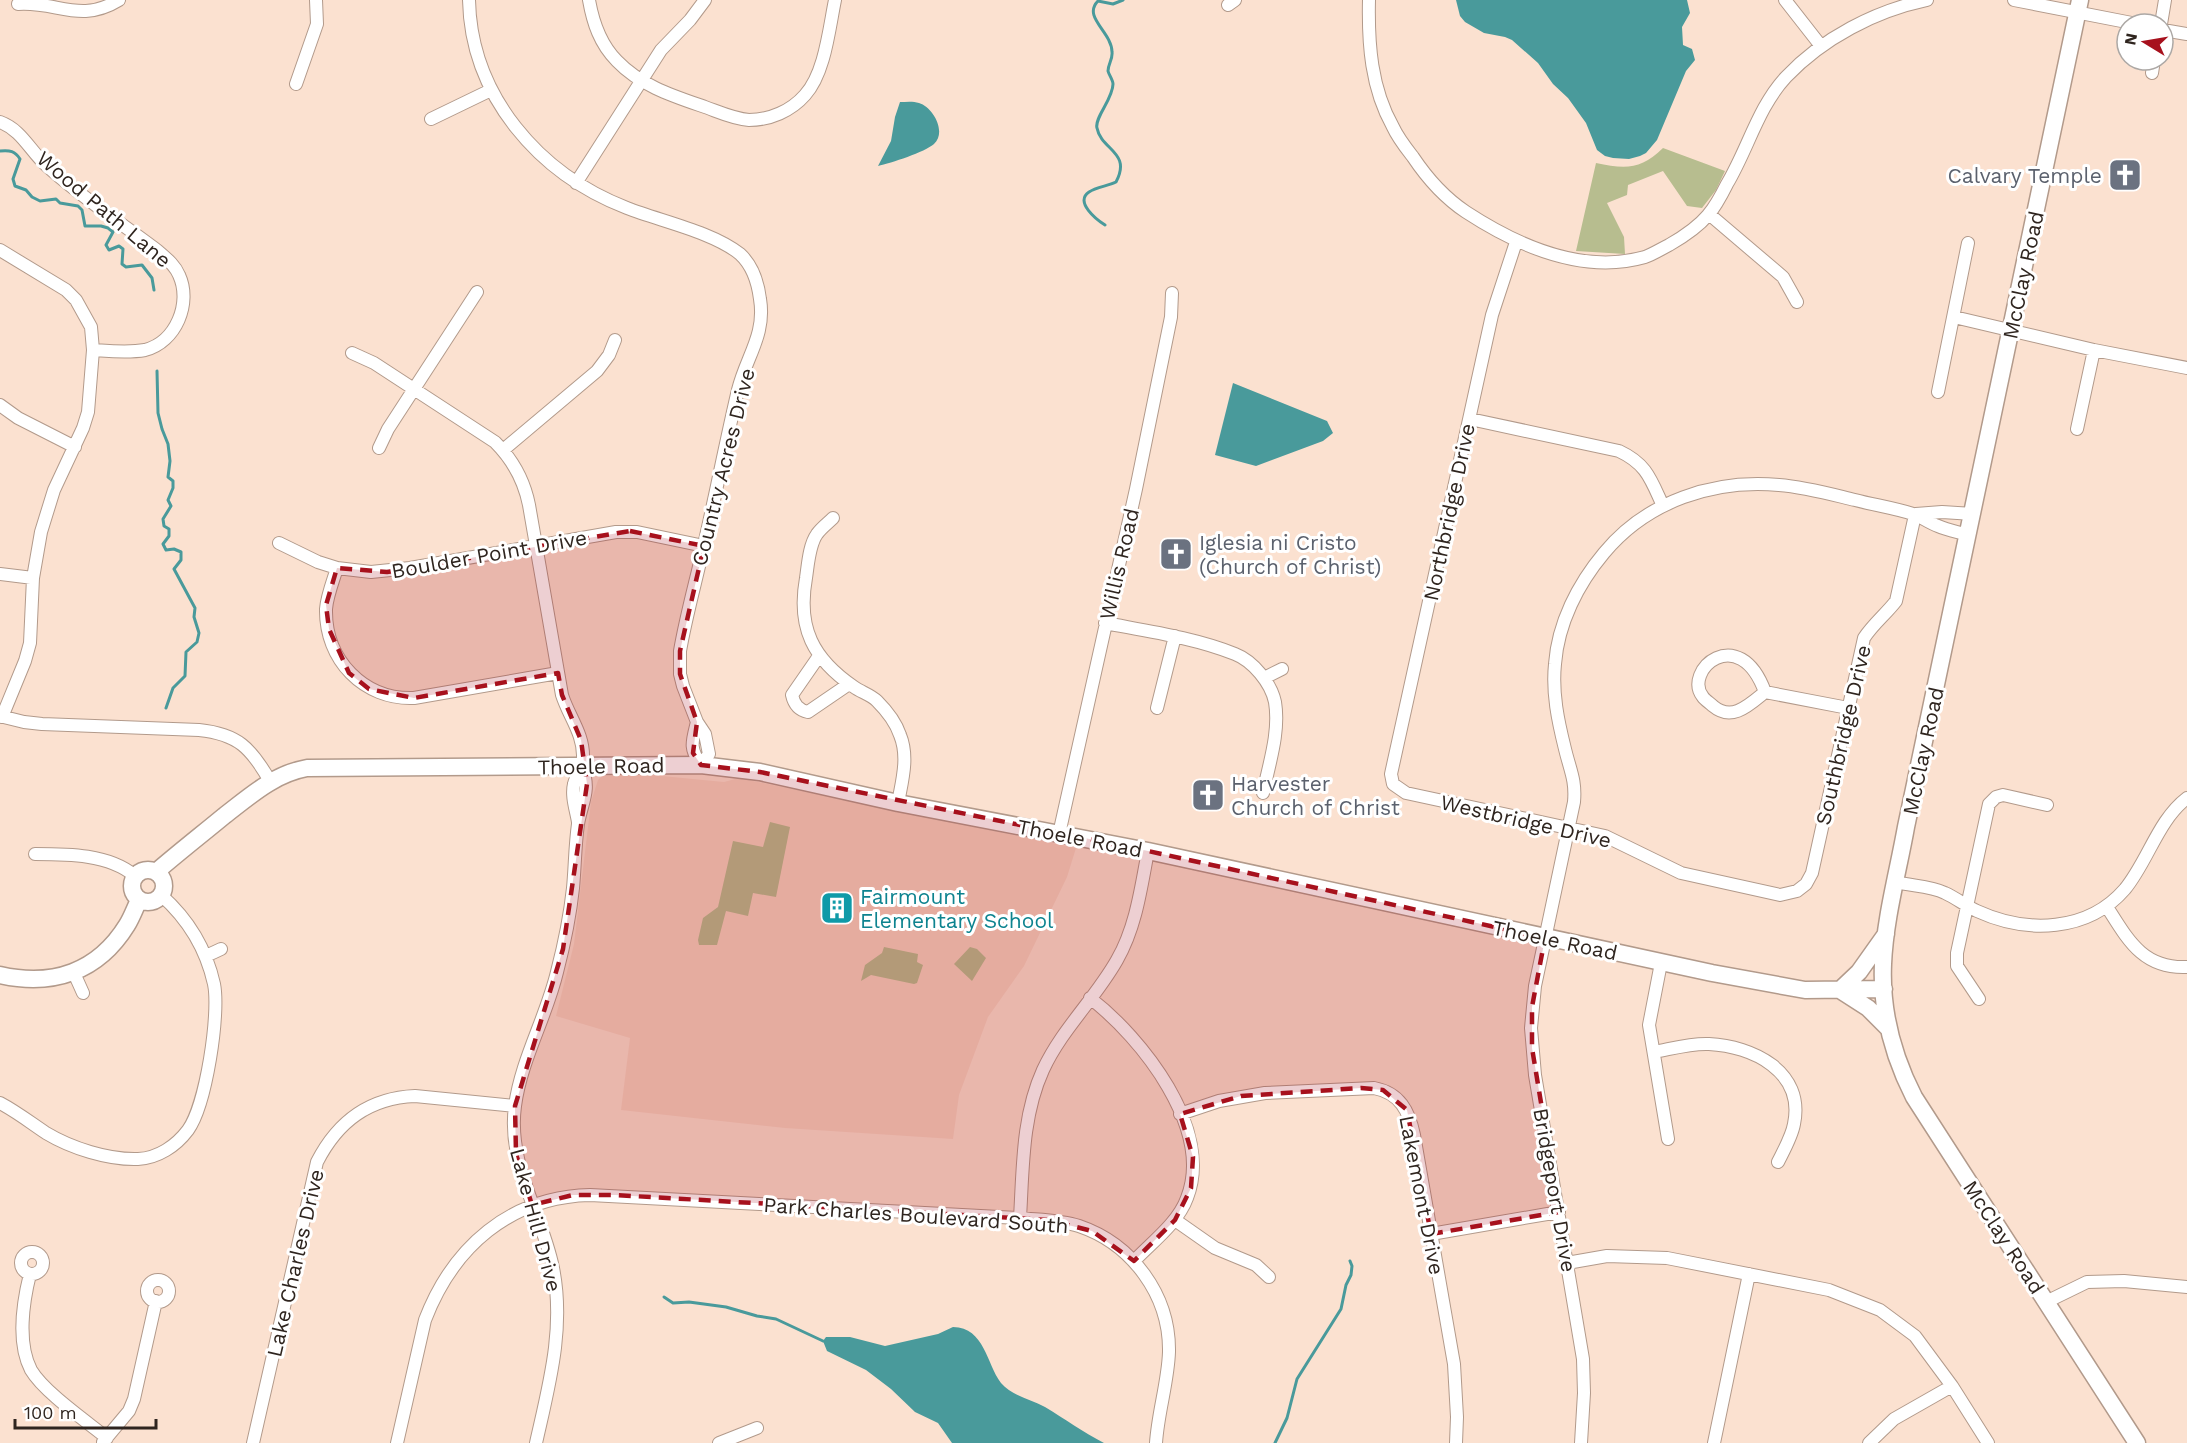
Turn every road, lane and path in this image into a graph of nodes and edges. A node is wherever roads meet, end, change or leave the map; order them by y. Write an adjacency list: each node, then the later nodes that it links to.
1 (119, 0): 11 (street)
2 (316, 0): 16 (street)
3 (469, 0): 17 (street, Country Acres Drive)
4 (589, 0): 15 (street)
5 (705, 0): 15 (street)
6 (835, 0): 15 (street)
7 (1369, 0): 22 (street)
8 (1785, 0): 14 (street)
9 (1927, 0): 14 (street)
10 (2014, 0): 12 (street)
11 (18, 4)
12 (2079, 6): 13 (street); 29 (main road, McClay Road)
13 (2115, 17)
14 (1821, 46): 21 (street)
15 (641, 81): 20 (street)
16 (296, 84)
17 (491, 90): 18 (street); 20 (street, Country Acres Drive)
18 (431, 118)
19 (0, 122): 31 (street, Wood Path Lane)
20 (576, 183): 50 (street, Country Acres Drive)
21 (1709, 214): 22 (street); 27 (street)
22 (1516, 242): 38 (street, Northbridge Drive)
23 (1968, 243): 28 (street)
24 (0, 250): 31 (street)
25 (477, 292): 35 (street)
26 (1172, 293): 54 (street, Willis Road)
27 (1797, 302)
28 (1954, 317): 29 (street); 36 (street)
29 (2011, 331): 32 (street); 45 (main road, McClay Road)
30 (615, 340): 42 (street)
31 (93, 350): 40 (street)
32 (2094, 350): 34 (street); 39 (street)
33 (352, 353): 35 (street, Lake Hill Drive)
34 (2187, 368)
35 (415, 389): 41 (street); 42 (street, Lake Hill Drive)
36 (1938, 392)
37 (0, 405): 40 (street)
38 (1470, 419): 43 (street); 68 (street, Northbridge Drive)
39 (2077, 429)
40 (75, 447): 53 (street)
41 (379, 448)
42 (503, 450): 49 (street, Lake Hill Drive)
43 (1663, 506): 44 (street, Bridgeport Drive); 73 (street, Bridgeport Drive)
44 (1915, 514): 45 (street); 47 (street); 63 (street, Southbridge Drive)
45 (1973, 514): 47 (main road, McClay Road)
46 (833, 518): 56 (street)
47 (1968, 535): 79 (main road, McClay Road)
48 (279, 543): 51 (street, Boulder Point Drive)
49 (536, 546): 50 (street, Boulder Point Drive); 51 (street, Boulder Point Drive); 58 (street, Lake Hill Drive)
50 (704, 546): 65 (street, Country Acres Drive)
51 (337, 568): 58 (street)
52 (0, 574): 53 (street)
53 (33, 578): 64 (street)
54 (1105, 624): 55 (street); 74 (street, Willis Road)
55 (1175, 636): 59 (street); 62 (street)
56 (819, 656): 60 (street); 60 (street)
57 (1282, 669): 59 (street)
58 (558, 674): 66 (street, Lake Hill Drive)
59 (1264, 678): 69 (street)
60 (849, 684): 71 (street)
61 (1765, 692): 61 (street); 63 (street)
62 (1158, 708)
63 (1848, 708): 80 (street, Southbridge Drive)
64 (1, 716): 67 (street)
65 (701, 765): 66 (main road, Thoele Road); 71 (main road, Thoele Road)
66 (582, 767): 67 (main road, Thoele Road); 101 (street, Lake Hill Drive)
67 (270, 782): 77 (main road, Thoele Road)
68 (1393, 784): 73 (street, Westbridge Drive)
69 (1263, 793)
70 (2187, 798): 84 (street)
71 (898, 803): 74 (main road, Thoele Road)
72 (2047, 805): 83 (street)
73 (1567, 828): 80 (street, Westbridge Drive); 86 (street, Bridgeport Drive)
74 (1059, 834): 75 (main road, Thoele Road)
75 (1148, 851): 86 (main road, Thoele Road); 96 (street)
76 (35, 854): 78 (street)
77 (156, 872): 78 (main road); 81 (main road)
78 (135, 876): 82 (main road)
79 (1896, 882): 83 (street); 85 (main road, McClay Road)
80 (1797, 891)
81 (161, 895): 82 (main road); 88 (street)
82 (139, 900): 91 (main road)
83 (1968, 906): 84 (street); 97 (street)
84 (2106, 907): 90 (street)
85 (1886, 934): 93 (main road, McClay Road); 94 (main road)
86 (1545, 938): 89 (main road, Thoele Road); 106 (street, Bridgeport Drive)
87 (221, 949): 88 (street)
88 (206, 956): 100 (street)
89 (1661, 963): 94 (main road, Thoele Road); 99 (street)
90 (2187, 967)
91 (74, 973): 92 (main road); 95 (street)
92 (0, 975)
93 (1884, 988): 94 (main road, Thoele Road); 98 (main road, McClay Road)
94 (1839, 990): 98 (main road)
95 (83, 993)
96 (1090, 999): 102 (street); 107 (street)
97 (1979, 999)
98 (1889, 1029): 117 (main road, McClay Road)
99 (1654, 1052): 103 (street); 104 (street)
100 (0, 1103)
101 (515, 1106): 105 (street, Lake Hill Drive); 121 (street, Lake Charles Drive)
102 (1180, 1114): 108 (street); 109 (street, Lakemont Drive)
103 (1668, 1138)
104 (1778, 1162)
105 (532, 1205): 107 (street, Park Charles Boulevard South); 122 (street, Park Charles Boulevard South); 123 (street, Lake Hill Drive)
106 (1559, 1212): 109 (street); 111 (street, Bridgeport Drive)
107 (1020, 1218): 110 (street, Park Charles Boulevard South)
108 (1174, 1220): 110 (street); 114 (street)
109 (1431, 1234): 126 (street, Lakemont Drive)
110 (1134, 1261): 125 (street, Park Charles Boulevard South)
111 (1567, 1263): 113 (street); 127 (street, Bridgeport Drive)
112 (30, 1274): 120 (street)
113 (1749, 1274): 118 (street); 128 (street)
114 (1269, 1277)
115 (2187, 1287): 117 (street)
116 (156, 1301): 120 (street)
117 (2046, 1302): 131 (main road, McClay Road)
118 (1952, 1386): 129 (street); 130 (street)
119 (757, 1428): 124 (street)
120 (105, 1440)
121 (253, 1443)
122 (397, 1443)
123 (536, 1443)
124 (719, 1443)
125 (1156, 1443)
126 (1456, 1443)
127 (1581, 1443)
128 (1714, 1443)
129 (1869, 1443)
130 (1988, 1443)
131 (2137, 1443)

